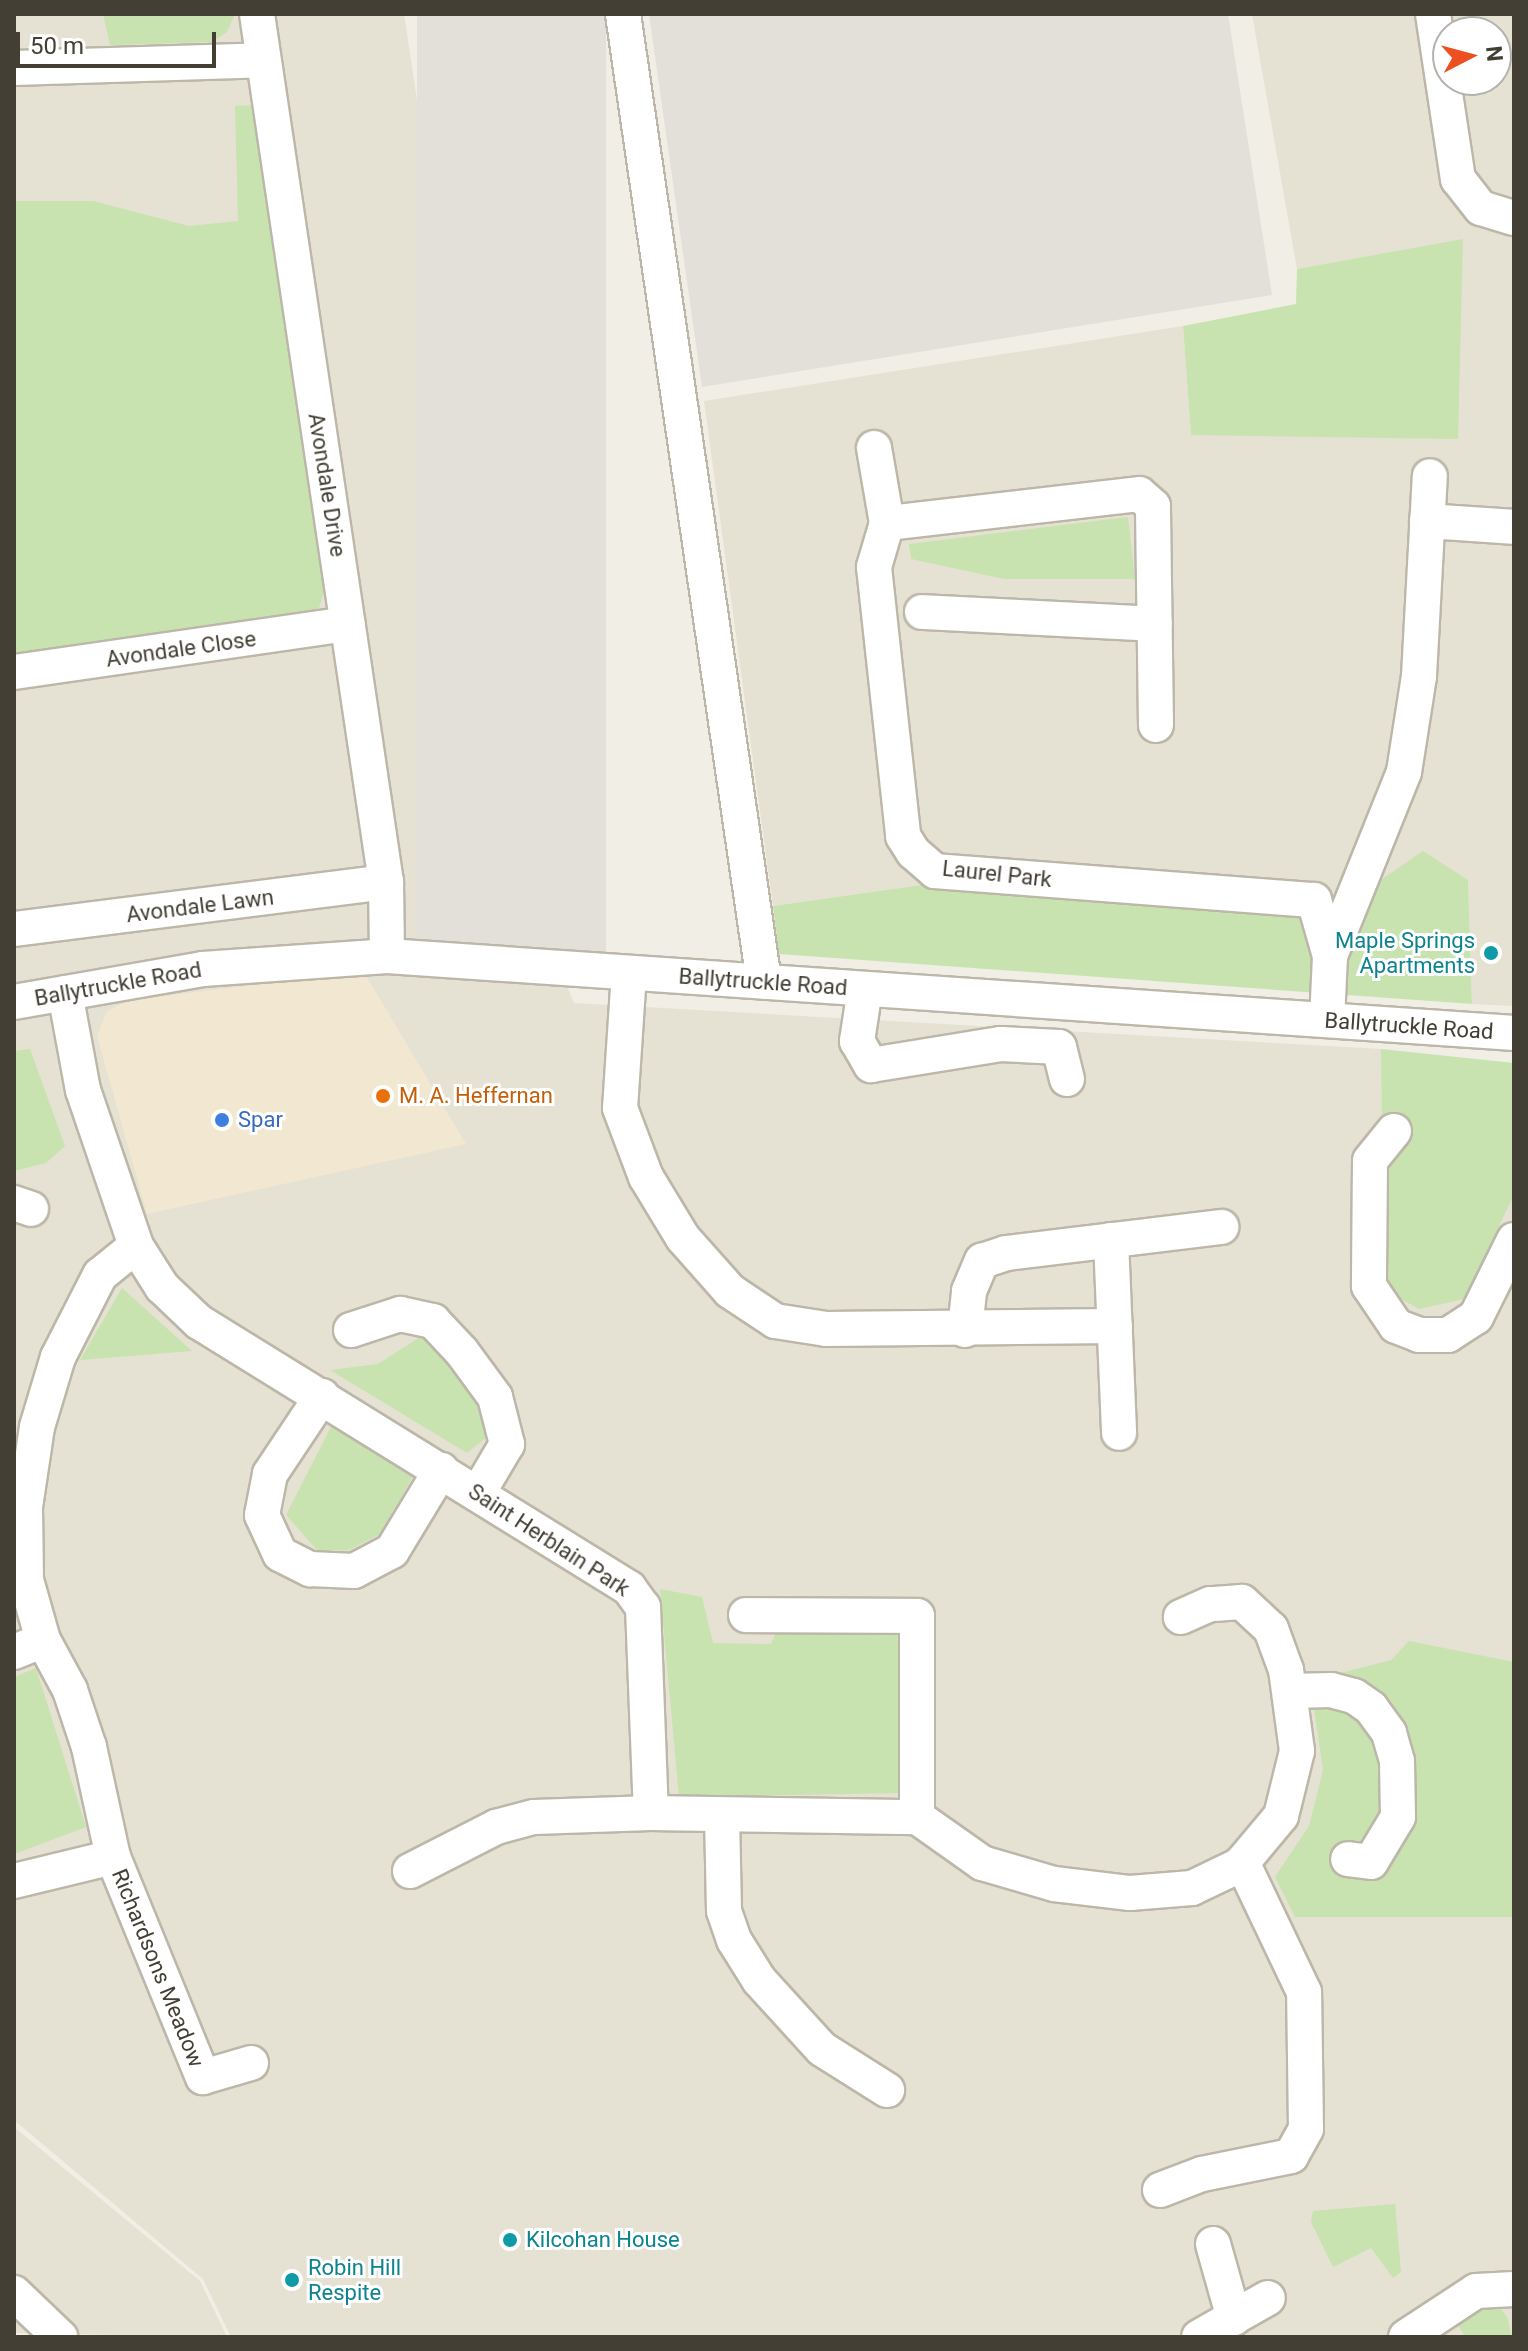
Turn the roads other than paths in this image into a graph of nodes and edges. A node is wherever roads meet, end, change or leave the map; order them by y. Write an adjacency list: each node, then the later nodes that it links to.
1 (257, 14): 4 (street, Avondale Drive)
2 (623, 14): 22 (street)
3 (1433, 14): 6 (street)
4 (262, 60): 5 (street); 13 (street, Avondale Drive)
5 (14, 68)
6 (1514, 218)
7 (874, 448): 10 (street, Laurel Park)
8 (1430, 476): 9 (street, Laurel Park)
9 (1427, 521): 11 (street); 20 (street, Laurel Park)
10 (887, 523): 14 (street); 20 (street, Laurel Park)
11 (1514, 527)
12 (922, 612): 14 (street)
13 (348, 624): 15 (street, Avondale Close); 17 (street, Avondale Drive)
14 (1155, 624): 16 (street)
15 (14, 672)
16 (1156, 725)
17 (386, 882): 18 (street, Avondale Lawn); 19 (street, Avondale Drive)
18 (14, 929)
19 (387, 956): 21 (street, Ballytruckle Road); 24 (street, Ballytruckle Road)
20 (1330, 956): 26 (street, Laurel Park)
21 (629, 973): 22 (street, Ballytruckle Road); 36 (street)
22 (764, 982): 23 (street, Ballytruckle Road)
23 (865, 989): 26 (street, Ballytruckle Road); 28 (street)
24 (65, 993): 25 (street, Ballytruckle Road); 33 (street, Saint Herblain Park)
25 (14, 1002)
26 (1327, 1020): 27 (street, Ballytruckle Road)
27 (1514, 1033)
28 (1067, 1079)
29 (1394, 1131): 32 (street)
30 (1221, 1227): 31 (street)
31 (1111, 1240): 34 (street); 36 (street)
32 (1514, 1240)
33 (136, 1246): 37 (street, Saint Herblain Park); 43 (street, Richardsons Meadow)
34 (1115, 1326): 36 (street); 38 (street)
35 (351, 1330): 40 (street)
36 (965, 1330)
37 (322, 1396): 39 (street, Saint Herblain Park); 39 (street)
38 (1119, 1433)
39 (441, 1470): 40 (street, Saint Herblain Park)
40 (478, 1493): 45 (street, Saint Herblain Park)
41 (746, 1615): 47 (street)
42 (1181, 1617): 44 (street)
43 (28, 1646): 48 (street, Richardsons Meadow)
44 (1290, 1691): 49 (street); 50 (street)
45 (651, 1813): 46 (street); 51 (street)
46 (722, 1815): 47 (street); 54 (street)
47 (917, 1817): 50 (street)
48 (113, 1857): 52 (street, Richardsons Meadow); 53 (street, Richardsons Meadow)
49 (1348, 1859)
50 (1242, 1862): 55 (street)
51 (410, 1871)
52 (14, 1881)
53 (251, 2063)
54 (887, 2090)
55 (1160, 2190)
56 (1213, 2244): 60 (street)
57 (1514, 2289): 63 (street)
58 (14, 2293): 61 (street)
59 (1268, 2298): 60 (street)
60 (1234, 2318): 62 (street)
61 (60, 2337)
62 (1199, 2337)
63 (1406, 2337)

